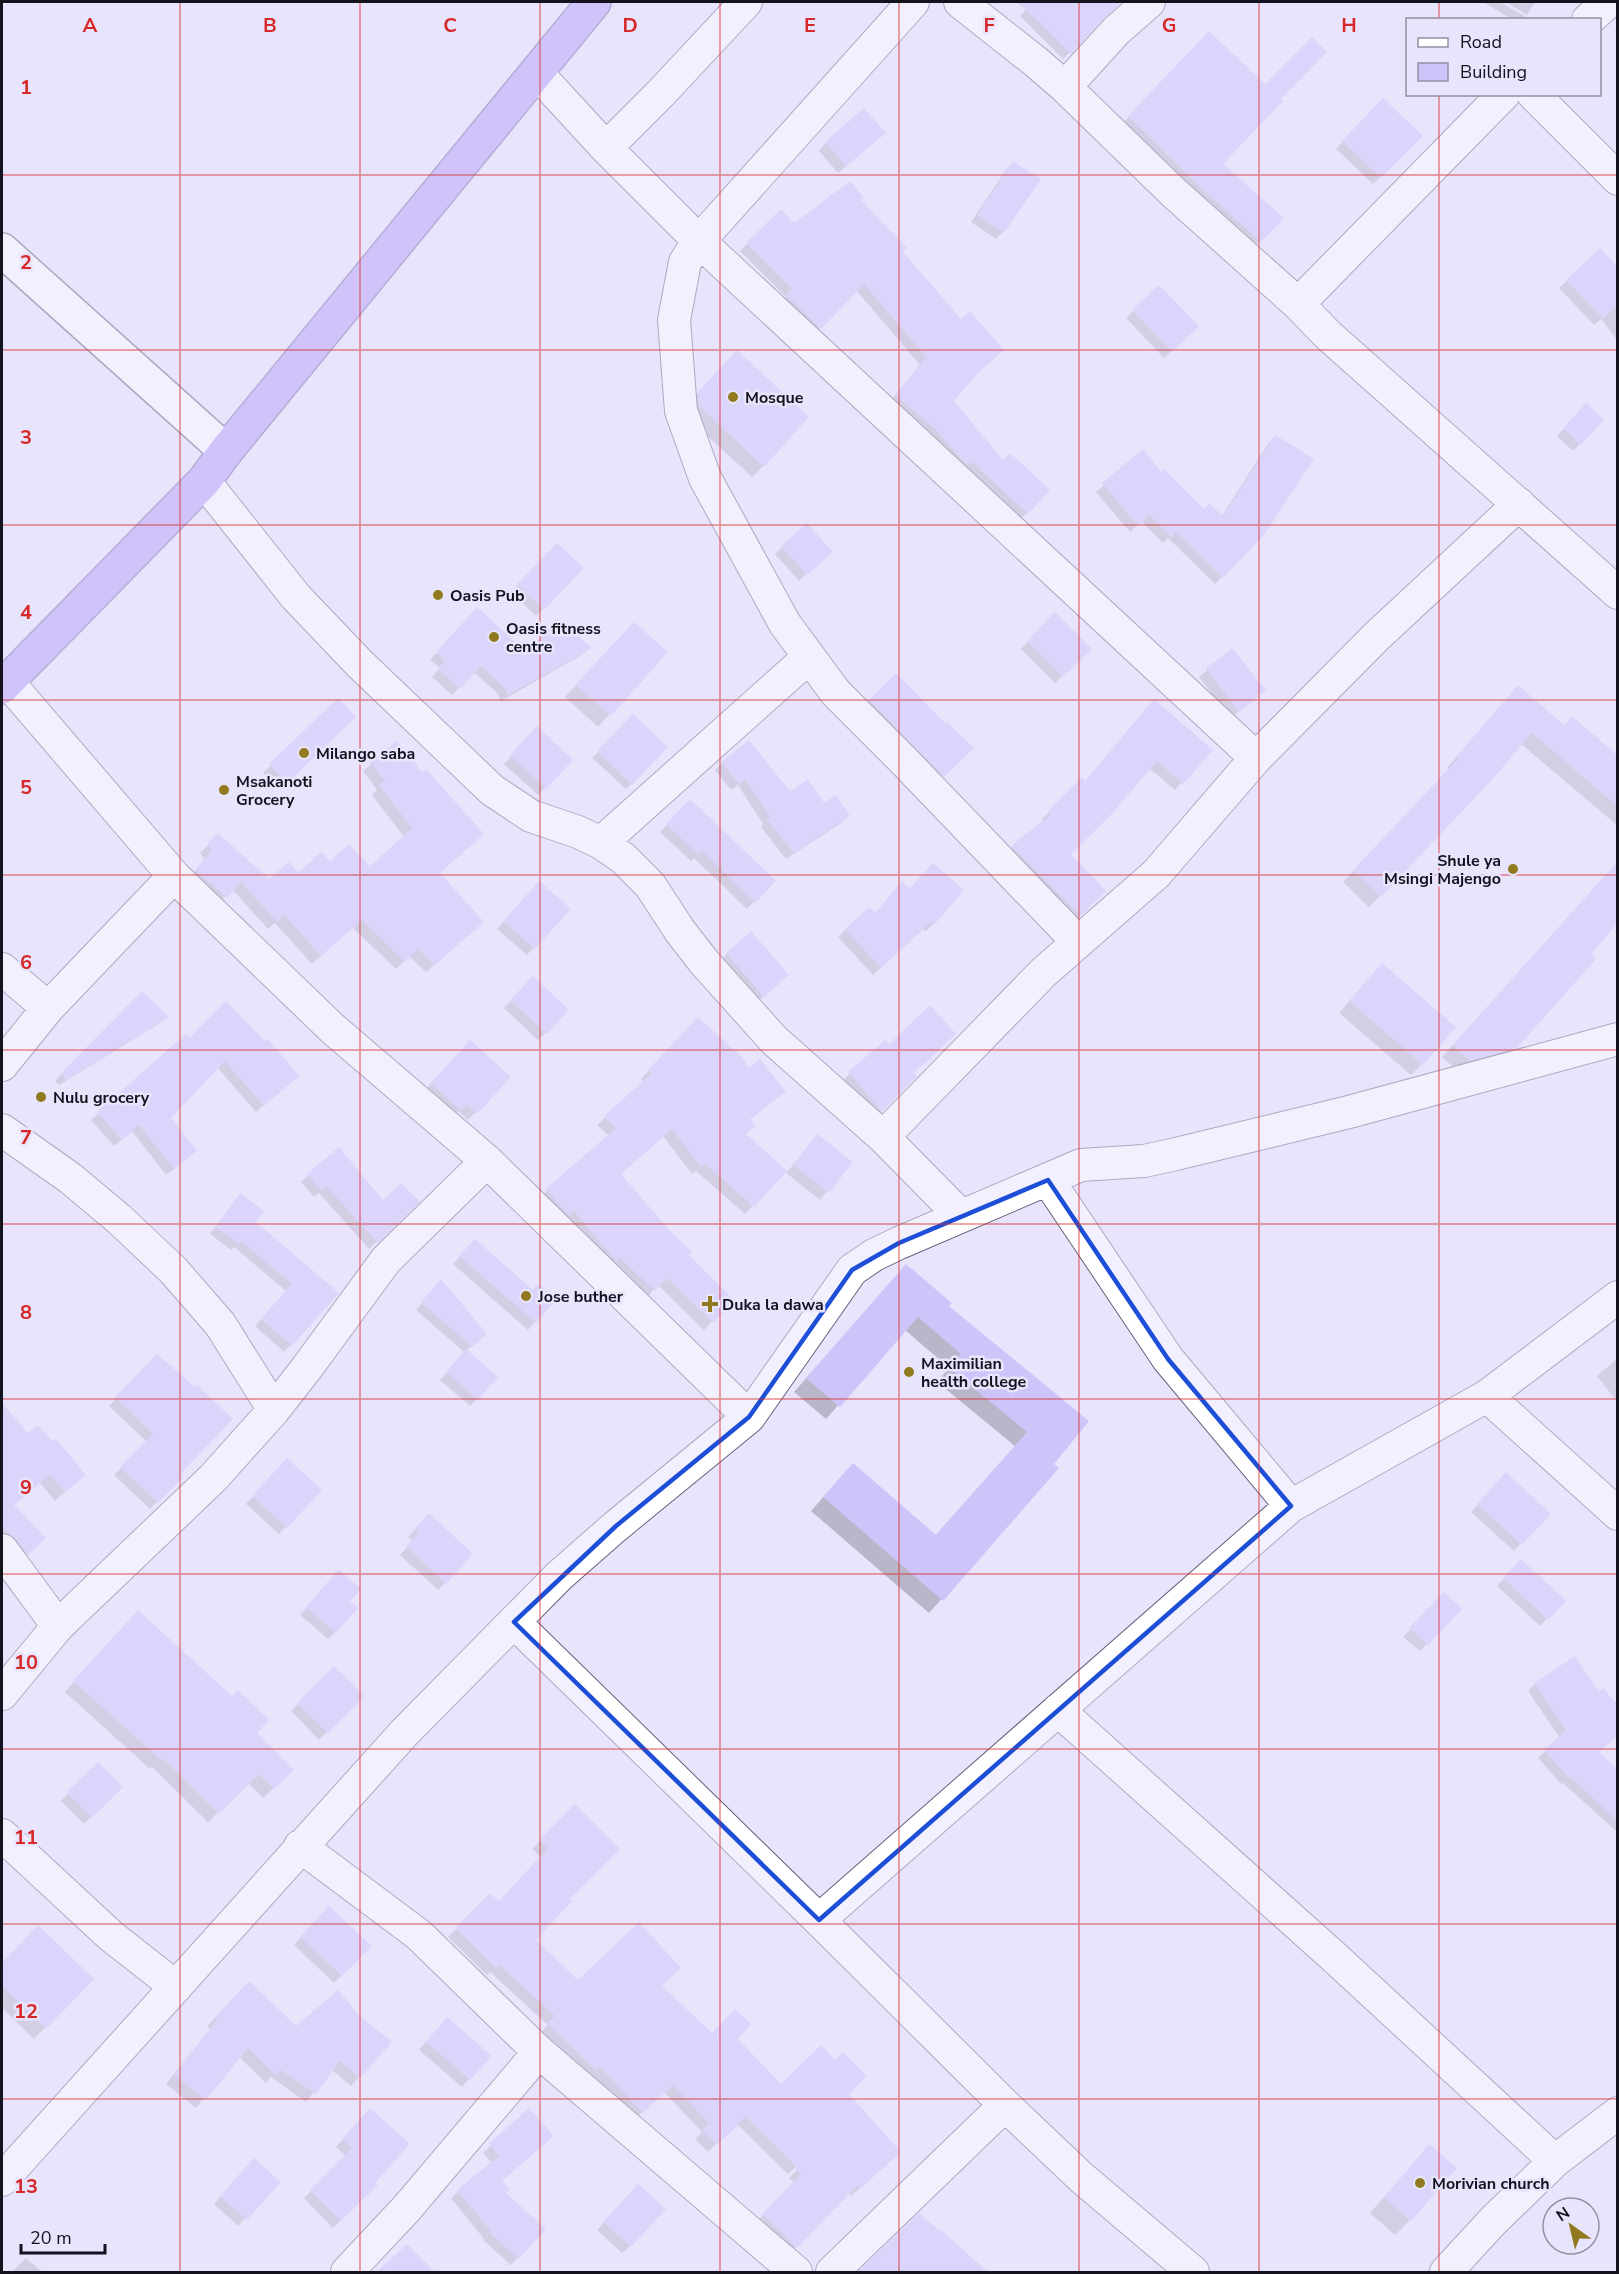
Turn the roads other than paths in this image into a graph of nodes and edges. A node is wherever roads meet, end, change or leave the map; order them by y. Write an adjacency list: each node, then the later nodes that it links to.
1 (594, 2): 8 (highway)
2 (746, 2): 12 (street)
3 (912, 2): 14 (street)
4 (960, 2): 9 (street)
5 (1149, 2): 9 (street)
6 (1608, 2): 7 (street)
7 (1590, 18)
8 (537, 73): 12 (street); 17 (highway)
9 (1065, 87): 16 (street)
10 (1502, 96): 16 (street)
11 (1535, 96): 13 (street)
12 (606, 148): 14 (street)
13 (1617, 179)
14 (699, 241): 21 (street); 23 (street)
15 (2, 250): 17 (street)
16 (1298, 304): 19 (street)
17 (226, 451): 18 (highway)
18 (204, 481): 22 (highway); 24 (street)
19 (1519, 504): 20 (street); 23 (street)
20 (1617, 593)
21 (809, 657): 24 (street); 26 (street)
22 (4, 684): 25 (street)
23 (1256, 758): 26 (street)
24 (601, 843): 32 (street)
25 (174, 876): 28 (street); 33 (street)
26 (1077, 941): 32 (street)
27 (2, 969): 28 (street)
28 (48, 1008): 30 (street)
29 (1617, 1039): 34 (street)
30 (2, 1065)
31 (2, 1130): 38 (street)
32 (882, 1137): 35 (street)
33 (486, 1161): 38 (street); 39 (street)
34 (1048, 1179): 35 (street); 40 (street)
35 (960, 1215): 39 (street)
36 (1617, 1297): 37 (street)
37 (1486, 1396): 40 (street); 41 (street)
38 (274, 1410): 44 (street)
39 (749, 1417): 43 (street)
40 (1291, 1506): 46 (street)
41 (1617, 1514)
42 (2, 1550): 44 (street)
43 (514, 1622): 48 (street); 49 (street)
44 (58, 1626): 45 (street)
45 (2, 1694)
46 (1058, 1710): 49 (street); 54 (street)
47 (2, 1835): 50 (street)
48 (300, 1846): 50 (street); 51 (street)
49 (819, 1920): 52 (street)
50 (176, 1987): 55 (street)
51 (539, 2052): 56 (street); 57 (street)
52 (1005, 2105): 58 (street); 59 (street)
53 (1617, 2113): 54 (street)
54 (1555, 2161): 60 (street)
55 (2, 2180)
56 (347, 2272)
57 (796, 2272)
58 (832, 2272)
59 (1193, 2272)
60 (1446, 2272)

